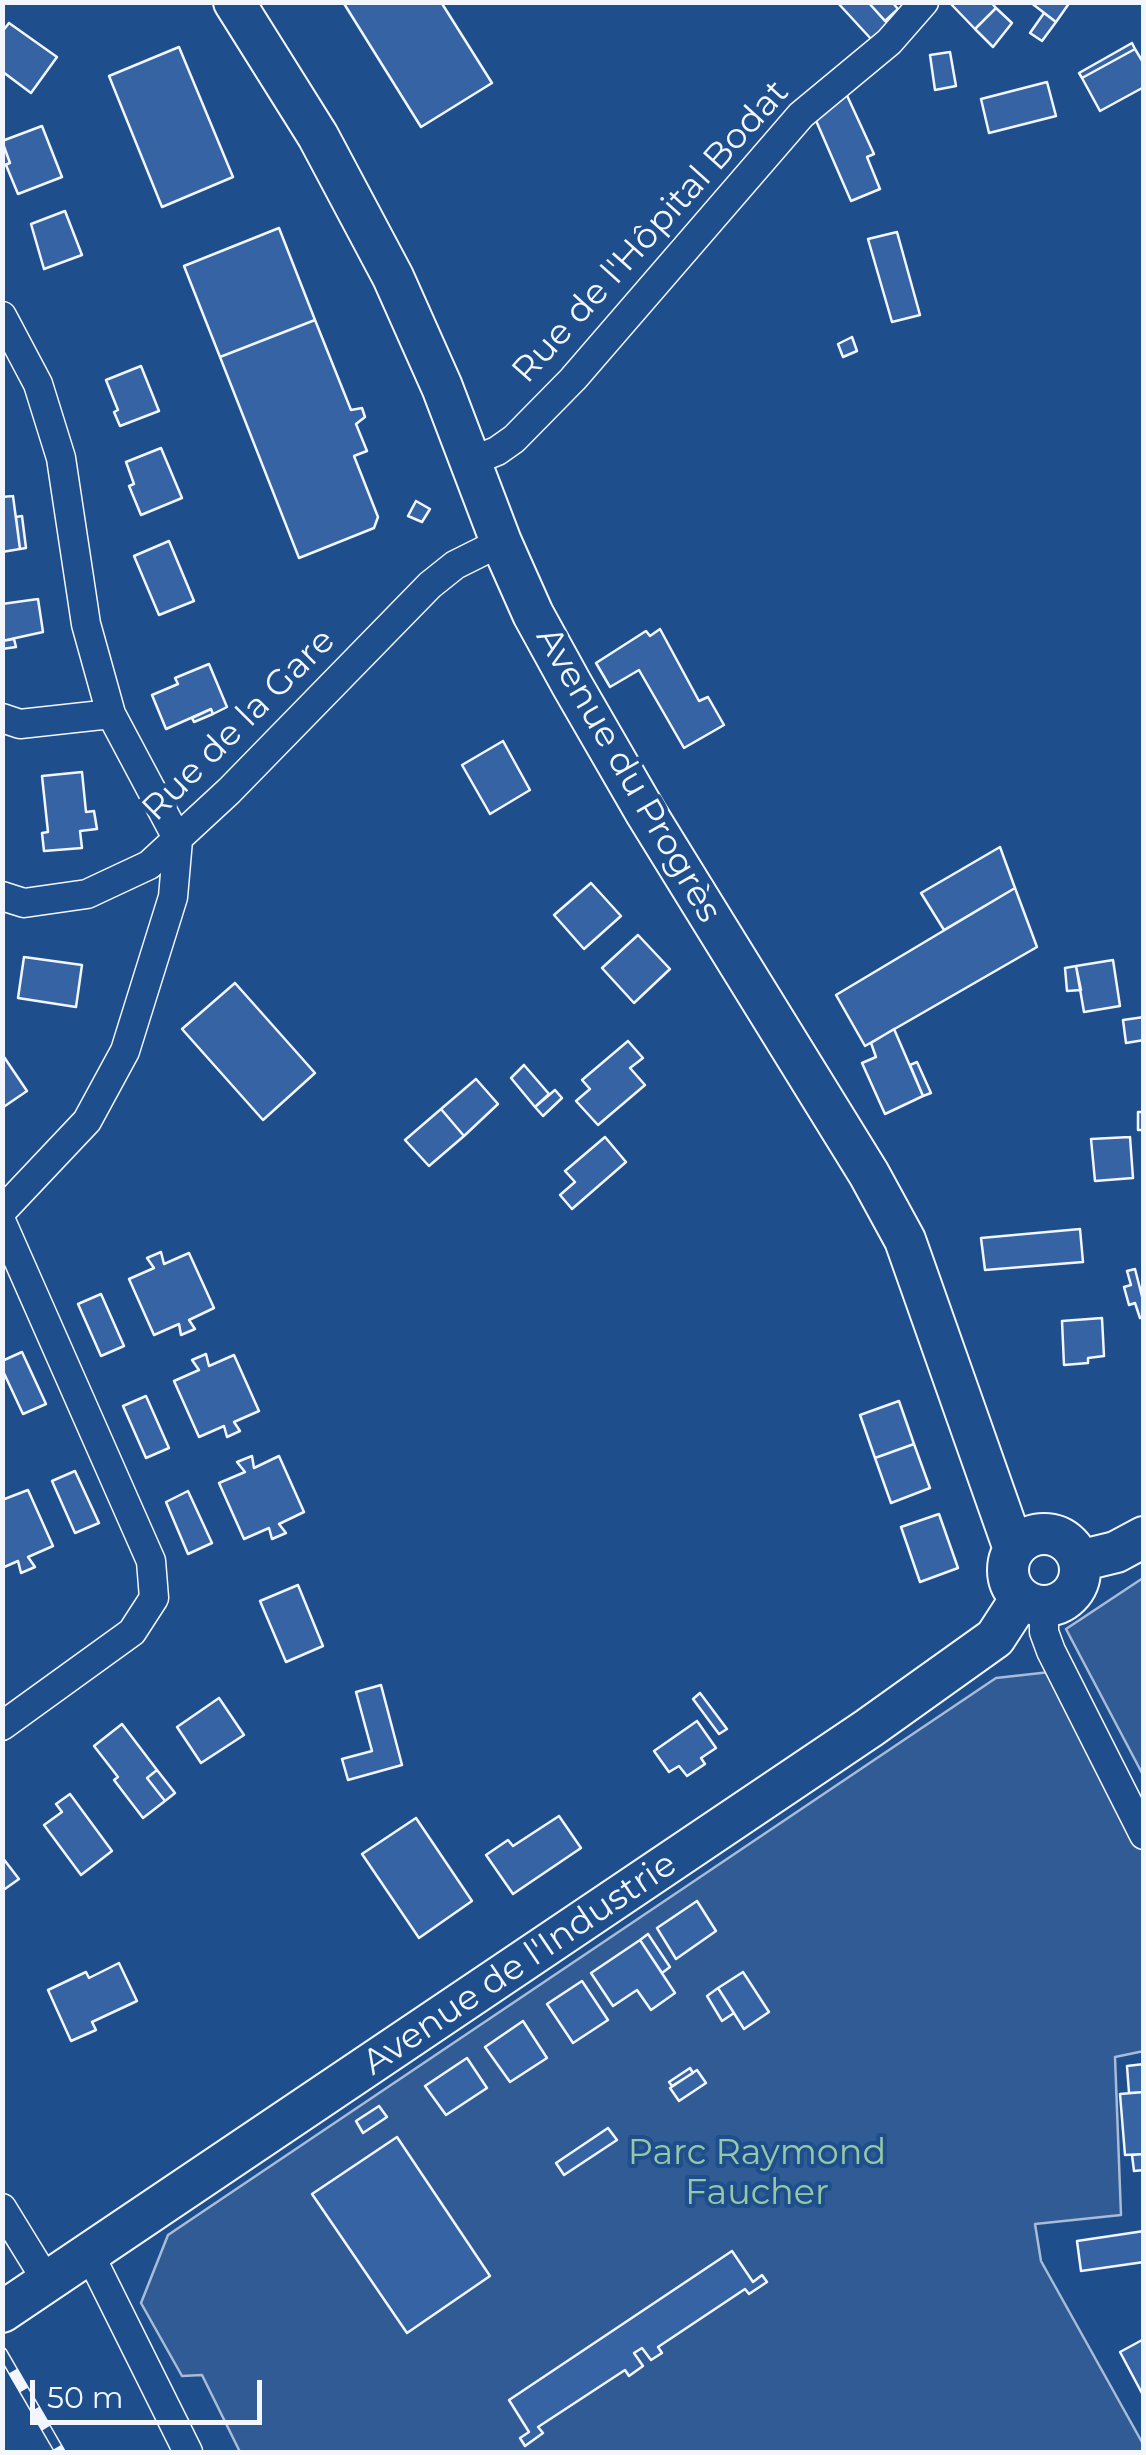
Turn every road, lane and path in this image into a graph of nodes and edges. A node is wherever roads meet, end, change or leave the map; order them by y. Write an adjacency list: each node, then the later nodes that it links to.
1 (234, 2): 4 (street, Avenue du Progrès)
2 (924, 2): 4 (street, Rue de l'Hôpital Bodat)
3 (2, 316): 6 (street)
4 (472, 461): 5 (street, Avenue du Progrès)
5 (501, 542): 8 (street, Rue de la Gare); 13 (street, Avenue du Progrès)
6 (111, 714): 7 (street); 8 (street)
7 (2, 718)
8 (178, 840): 9 (street, Rue de la Gare); 10 (street)
9 (2, 896)
10 (2, 1211)
11 (2, 1223): 16 (street)
12 (1144, 1537): 14 (street)
13 (1014, 1549): 14 (street); 15 (street)
14 (1079, 1561): 15 (street)
15 (1033, 1602): 17 (street); 19 (street, Avenue de l'Industrie)
16 (2, 1726)
17 (1144, 1835)
18 (2, 2208): 20 (street)
19 (90, 2255): 20 (street, Avenue de l'Industrie); 22 (street)
20 (48, 2283): 21 (street, Avenue de l'Industrie)
21 (2, 2312)
22 (188, 2452)

